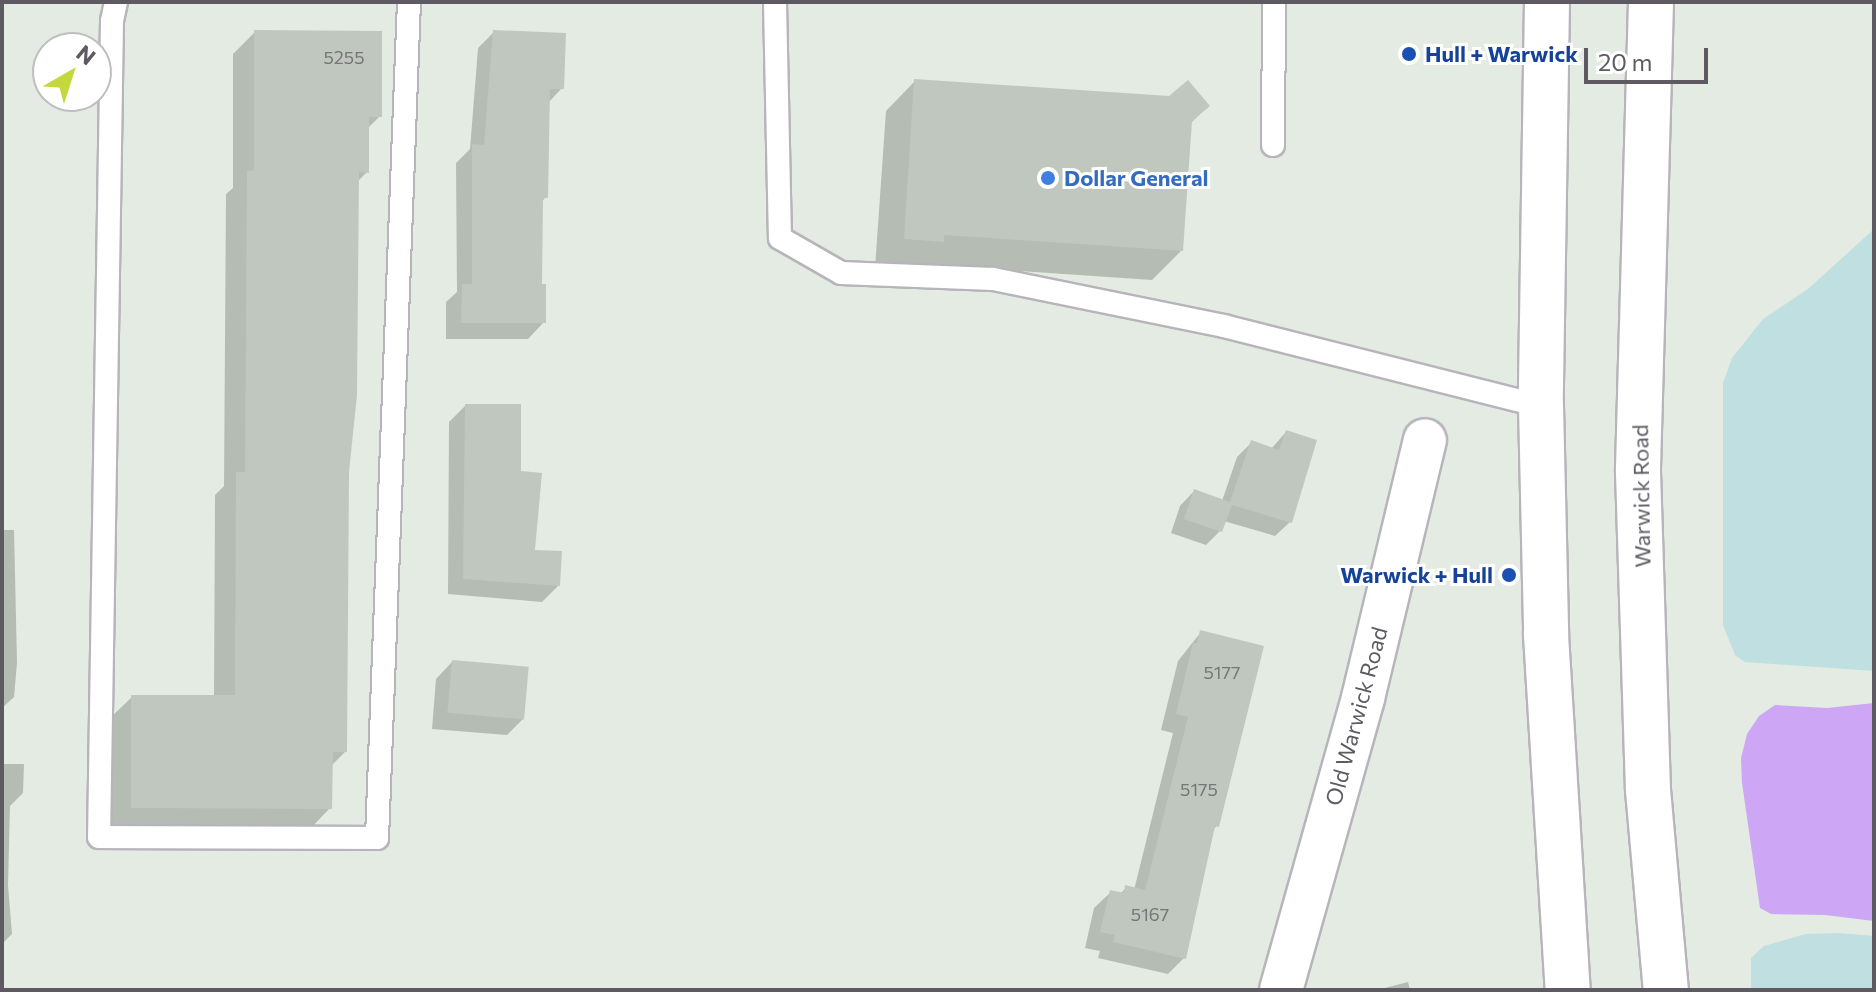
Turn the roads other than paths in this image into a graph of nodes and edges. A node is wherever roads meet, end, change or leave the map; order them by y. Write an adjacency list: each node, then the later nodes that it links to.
1 (116, 2): 2 (lane)
2 (409, 2)
3 (775, 2): 8 (lane)
4 (1274, 2): 7 (lane)
5 (1547, 2): 8 (main road)
6 (1651, 2): 12 (main road, Warwick Road)
7 (1273, 145)
8 (1541, 406): 11 (main road)
9 (1425, 440): 10 (street, Old Warwick Road)
10 (1281, 990)
11 (1568, 990)
12 (1666, 990)

